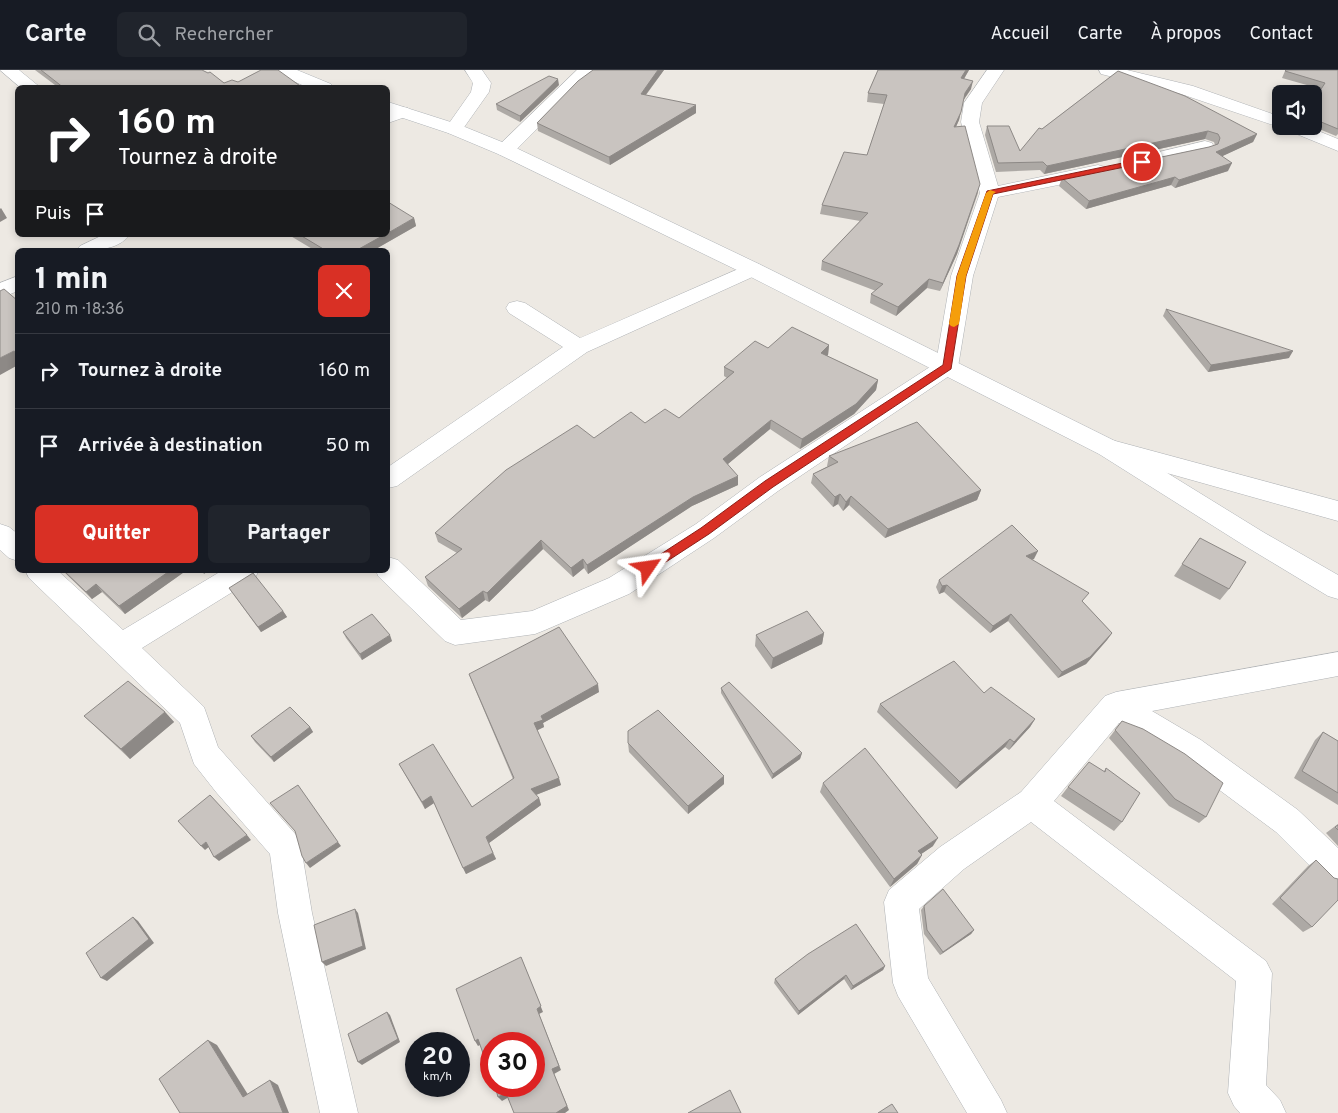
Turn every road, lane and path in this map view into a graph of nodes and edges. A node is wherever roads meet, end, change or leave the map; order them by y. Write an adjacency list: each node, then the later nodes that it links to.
1 (8, 70): 7 (street)
2 (283, 70): 8 (street)
3 (473, 70): 11 (street)
4 (587, 70): 15 (street)
5 (996, 70): 16 (street)
6 (1107, 70): 10 (street)
7 (29, 85)
8 (318, 85)
9 (392, 112): 11 (street)
10 (1272, 120)
11 (454, 129): 15 (street)
12 (1312, 135): 13 (street)
13 (1338, 145)
14 (1205, 147): 16 (street)
15 (505, 150): 19 (street)
16 (990, 193): 24 (street)
17 (115, 237): 18 (street)
18 (91, 248)
19 (752, 268): 23 (street); 24 (street)
20 (15, 284): 21 (street)
21 (0, 291)
22 (526, 314): 23 (street)
23 (578, 347): 26 (street)
24 (947, 367): 25 (street); 30 (street)
25 (1108, 448): 27 (street); 33 (street)
26 (390, 478)
27 (1338, 511)
28 (0, 534): 29 (street)
29 (15, 548)
30 (390, 570)
31 (42, 573): 34 (street)
32 (240, 573): 34 (street)
33 (1329, 583)
34 (121, 646): 39 (street)
35 (1338, 664): 36 (street)
36 (1116, 705): 37 (street); 38 (street)
37 (1032, 804): 40 (street); 41 (street)
38 (1338, 872)
39 (338, 1113)
40 (988, 1113)
41 (1267, 1113)

